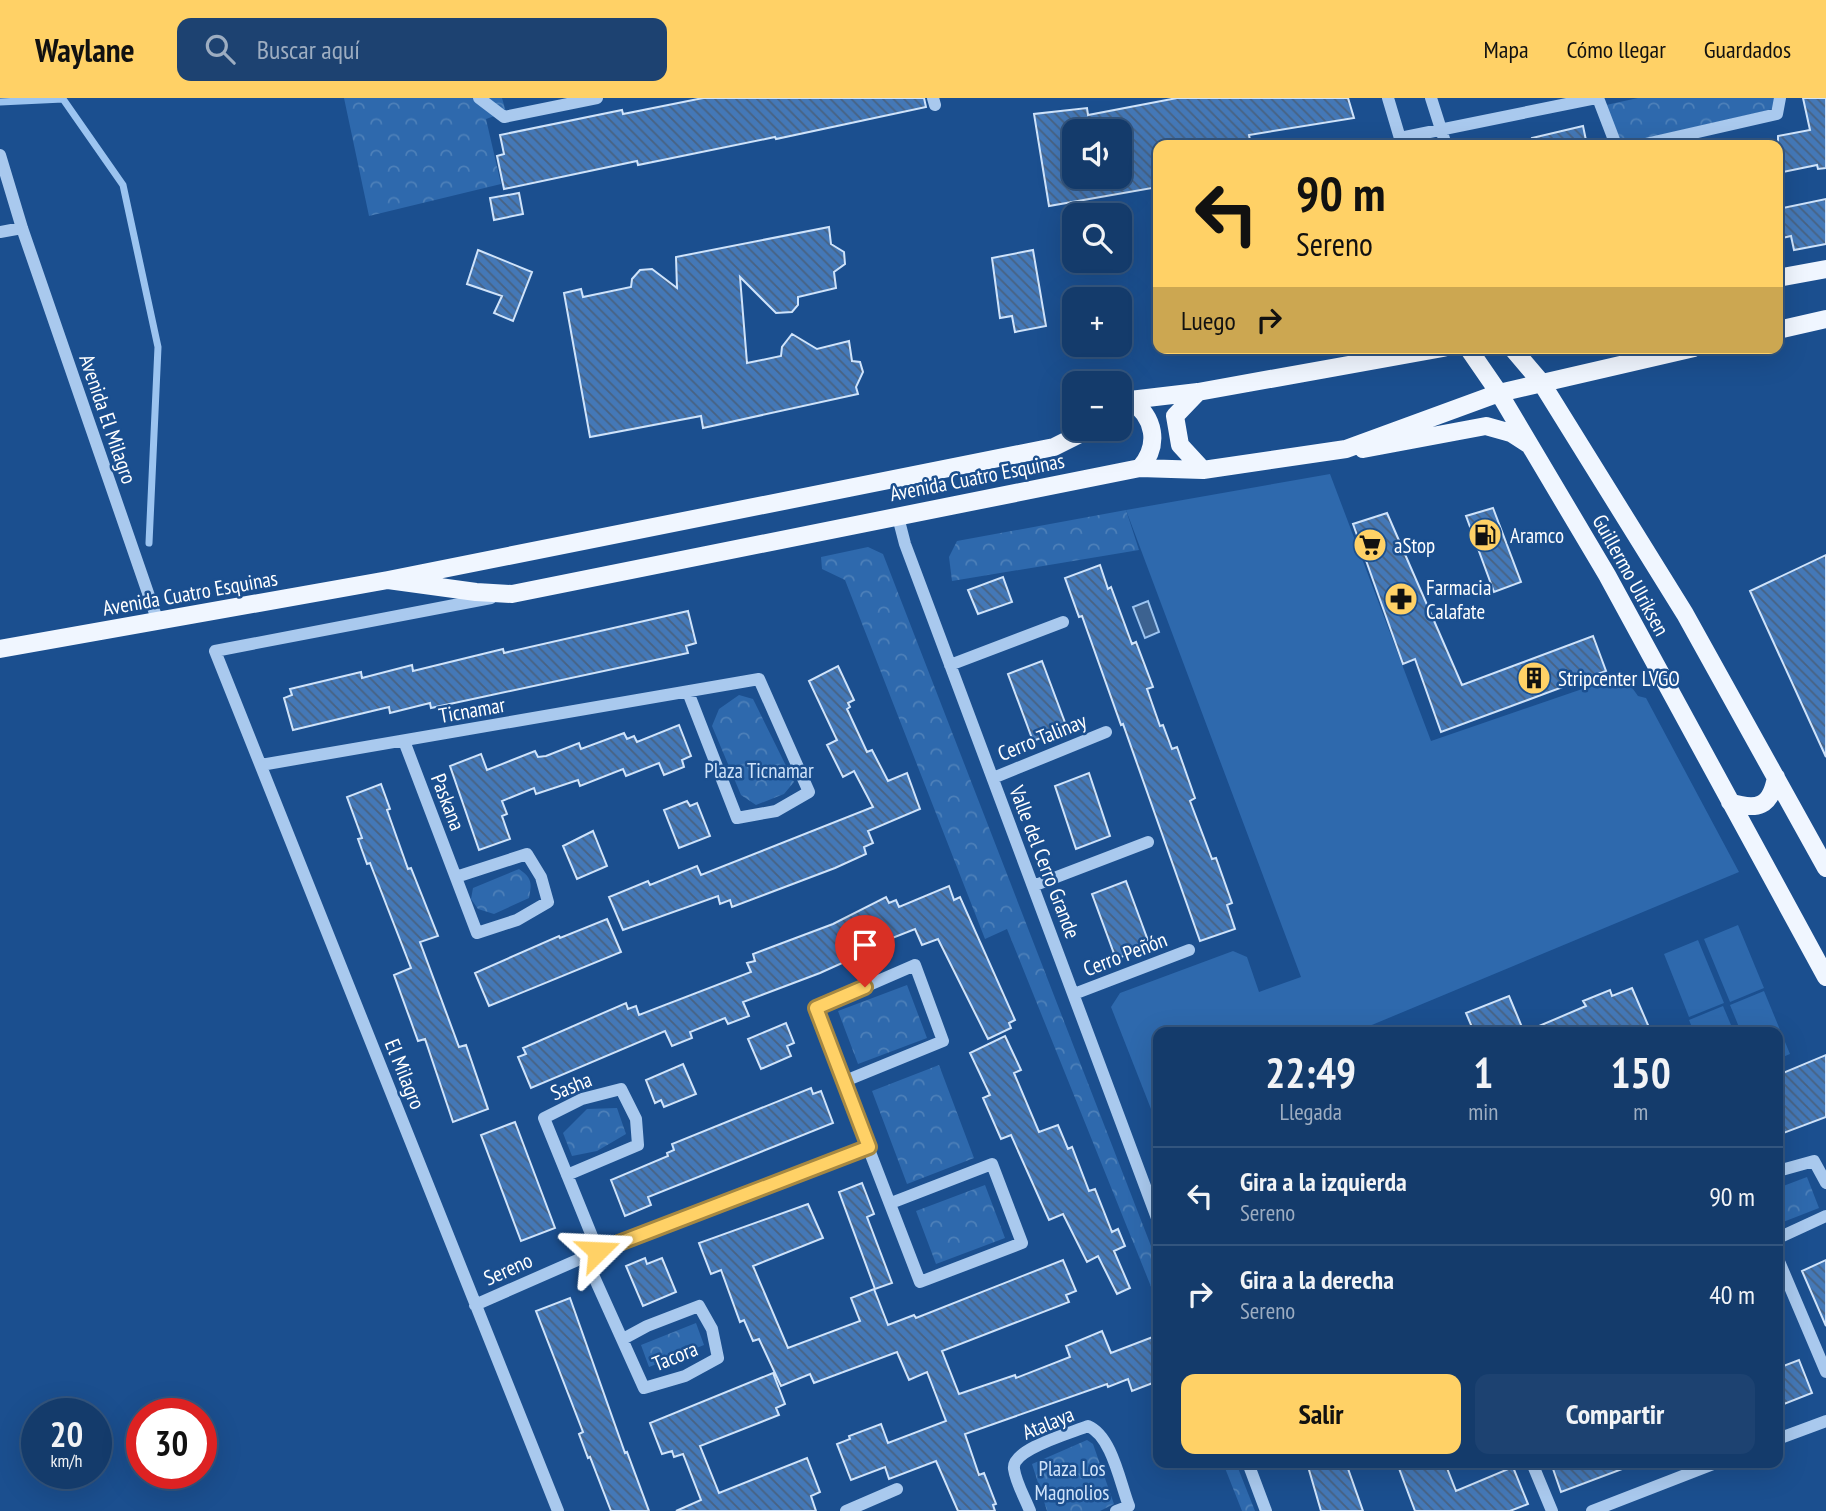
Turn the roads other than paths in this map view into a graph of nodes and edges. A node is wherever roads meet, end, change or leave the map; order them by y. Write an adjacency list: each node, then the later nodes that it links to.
1 (480, 98): 2 (street)
2 (597, 98)
3 (1388, 98): 8 (street)
4 (1431, 98): 7 (street)
5 (1597, 98): 7 (street); 11 (street)
6 (1780, 98): 12 (street)
7 (1441, 129): 9 (street); 10 (street)
8 (1401, 140)
9 (1404, 140)
10 (1444, 140)
11 (1614, 140)
12 (1663, 140)
13 (0, 155): 14 (street, Avenida El Milagro)
14 (22, 228): 15 (street); 37 (street, Avenida El Milagro)
15 (0, 232)
16 (1826, 269): 17 (main road)
17 (1783, 277)
18 (1826, 319): 19 (main road)
19 (1783, 329)
20 (1410, 354): 25 (main road)
21 (1472, 354): 26 (main road, Guillermo Ulriksen)
22 (1518, 354): 24 (main road, Guillermo Ulriksen)
23 (1667, 354): 24 (main road, Avenida Cuatro Esquinas)
24 (1541, 382): 26 (main road, Avenida Cuatro Esquinas); 46 (main road, Guillermo Ulriksen)
25 (1198, 393): 27 (main road); 33 (main road)
26 (1499, 393): 30 (main road, Guillermo Ulriksen); 31 (main road, Avenida Cuatro Esquinas)
27 (1132, 403)
28 (1132, 407): 32 (main road)
29 (1066, 441): 35 (main road, Avenida Cuatro Esquinas)
30 (1529, 444): 31 (main road); 48 (main road, Guillermo Ulriksen)
31 (1346, 449): 33 (main road, Avenida Cuatro Esquinas)
32 (1140, 468): 33 (main road, Avenida Cuatro Esquinas); 34 (main road, Avenida Cuatro Esquinas)
33 (1203, 470)
34 (898, 517): 36 (main road, Avenida Cuatro Esquinas); 41 (street, Valle del Cerro Grande)
35 (388, 580): 36 (main road, Avenida Cuatro Esquinas); 37 (main road, Avenida Cuatro Esquinas)
36 (512, 594): 40 (street, Avenida Cuatro Esquinas)
37 (158, 622): 39 (main road, Avenida Cuatro Esquinas)
38 (1063, 622): 41 (street)
39 (0, 649)
40 (215, 651): 45 (street, El Milagro)
41 (950, 665): 47 (street, Valle del Cerro Grande)
42 (688, 692): 42 (street, Ticnamar); 44 (street, Ticnamar)
43 (1105, 732): 47 (street, Cerro Talinay)
44 (404, 741): 45 (street, Ticnamar); 51 (street, Paskana)
45 (261, 765): 67 (street, El Milagro)
46 (1776, 777): 48 (main road); 50 (main road, Guillermo Ulriksen)
47 (993, 778): 52 (street, Valle del Cerro Grande)
48 (1730, 802): 54 (main road, Guillermo Ulriksen)
49 (1148, 842): 52 (street)
50 (1826, 868)
51 (456, 877): 51 (street, Paskana)
52 (1033, 886): 55 (street, Valle del Cerro Grande)
53 (1189, 950): 55 (street, Cerro Peñón)
54 (1826, 977)
55 (1074, 994): 62 (street, Valle del Cerro Grande)
56 (845, 1081): 56 (street); 57 (street)
57 (869, 1147): 61 (street); 65 (street, Sereno)
58 (1783, 1169): 60 (street)
59 (567, 1175): 59 (street, Sasha); 65 (street, Sasha)
60 (1826, 1183)
61 (891, 1203): 61 (street)
62 (1153, 1207)
63 (1826, 1216): 64 (street)
64 (1783, 1236)
65 (591, 1254): 67 (street, Sereno); 68 (street, Tacora)
66 (1783, 1271): 69 (street)
67 (475, 1305): 76 (street, El Milagro)
68 (623, 1339): 68 (street, Tacora)
69 (1826, 1372)
70 (1826, 1421): 71 (street)
71 (1783, 1437)
72 (1250, 1468): 80 (street)
73 (1534, 1468): 81 (street)
74 (1703, 1468): 82 (street)
75 (897, 1489): 77 (street)
76 (558, 1511)
77 (846, 1511)
78 (1030, 1511): 79 (street, Atalaya)
79 (1116, 1511)
80 (1266, 1511)
81 (1552, 1511)
82 (1592, 1511)

